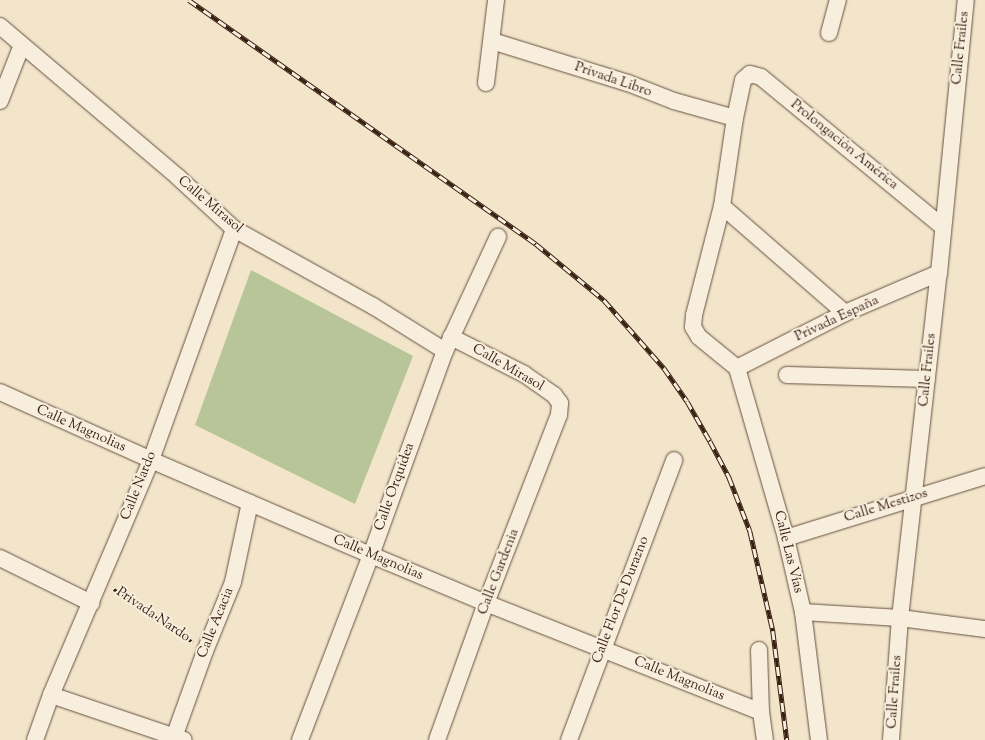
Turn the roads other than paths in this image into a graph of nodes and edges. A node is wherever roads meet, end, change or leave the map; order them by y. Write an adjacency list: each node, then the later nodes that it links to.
1 (496, 0): 6 (street)
2 (838, 0): 5 (street)
3 (966, 0): 12 (street, Calle Frailes)
4 (0, 26): 7 (street, Calle Mirasol)
5 (829, 33)
6 (492, 41): 8 (street); 10 (street, Privada Libro)
7 (22, 45): 9 (street); 13 (street, Calle Mirasol)
8 (486, 83)
9 (0, 101)
10 (735, 118): 11 (street); 12 (street, Prolongación América)
11 (722, 206): 16 (street); 18 (street)
12 (943, 227): 15 (street, Calle Frailes)
13 (234, 229): 17 (street, Calle Mirasol); 23 (street, Calle Nardo)
14 (498, 237): 17 (street, Calle Orquídea)
15 (940, 273): 16 (street, Privada España); 20 (street, Calle Frailes)
16 (845, 313): 18 (street, Privada España)
17 (448, 344): 22 (street, Calle Mirasol); 29 (street, Calle Orquídea)
18 (737, 368): 28 (street, Calle Las Vías)
19 (787, 375): 20 (street)
20 (927, 379): 26 (street, Calle Frailes)
21 (0, 392): 23 (street, Calle Magnolias)
22 (560, 403): 32 (street, Calle Gardenia)
23 (151, 460): 27 (street, Calle Magnolias); 31 (street, Calle Nardo)
24 (674, 460): 36 (street, Calle Flor De Durazno)
25 (985, 476): 26 (street, Calle Mestizos)
26 (916, 497): 28 (street, Calle Mestizos); 34 (street, Calle Frailes)
27 (250, 503): 29 (street, Calle Magnolias); 40 (street, Calle Acacia)
28 (786, 538): 33 (street, Calle Las Vías)
29 (370, 555): 32 (street, Calle Magnolias); 42 (street, Calle Orquídea)
30 (0, 558): 31 (street)
31 (91, 603): 38 (street, Calle Nardo)
32 (486, 603): 36 (street, Calle Magnolias); 43 (street, Calle Gardenia)
33 (802, 612): 34 (street); 46 (street, Calle Las Vías)
34 (900, 618): 35 (street); 47 (street, Calle Frailes)
35 (985, 629)
36 (603, 649): 39 (street, Calle Magnolias); 44 (street, Calle Flor De Durazno)
37 (759, 650): 39 (street)
38 (51, 695): 40 (street); 41 (street, Calle Nardo)
39 (761, 712): 45 (street)
40 (177, 739)
41 (35, 740)
42 (300, 740)
43 (437, 740)
44 (569, 740)
45 (765, 740)
46 (819, 740)
47 (891, 740)

